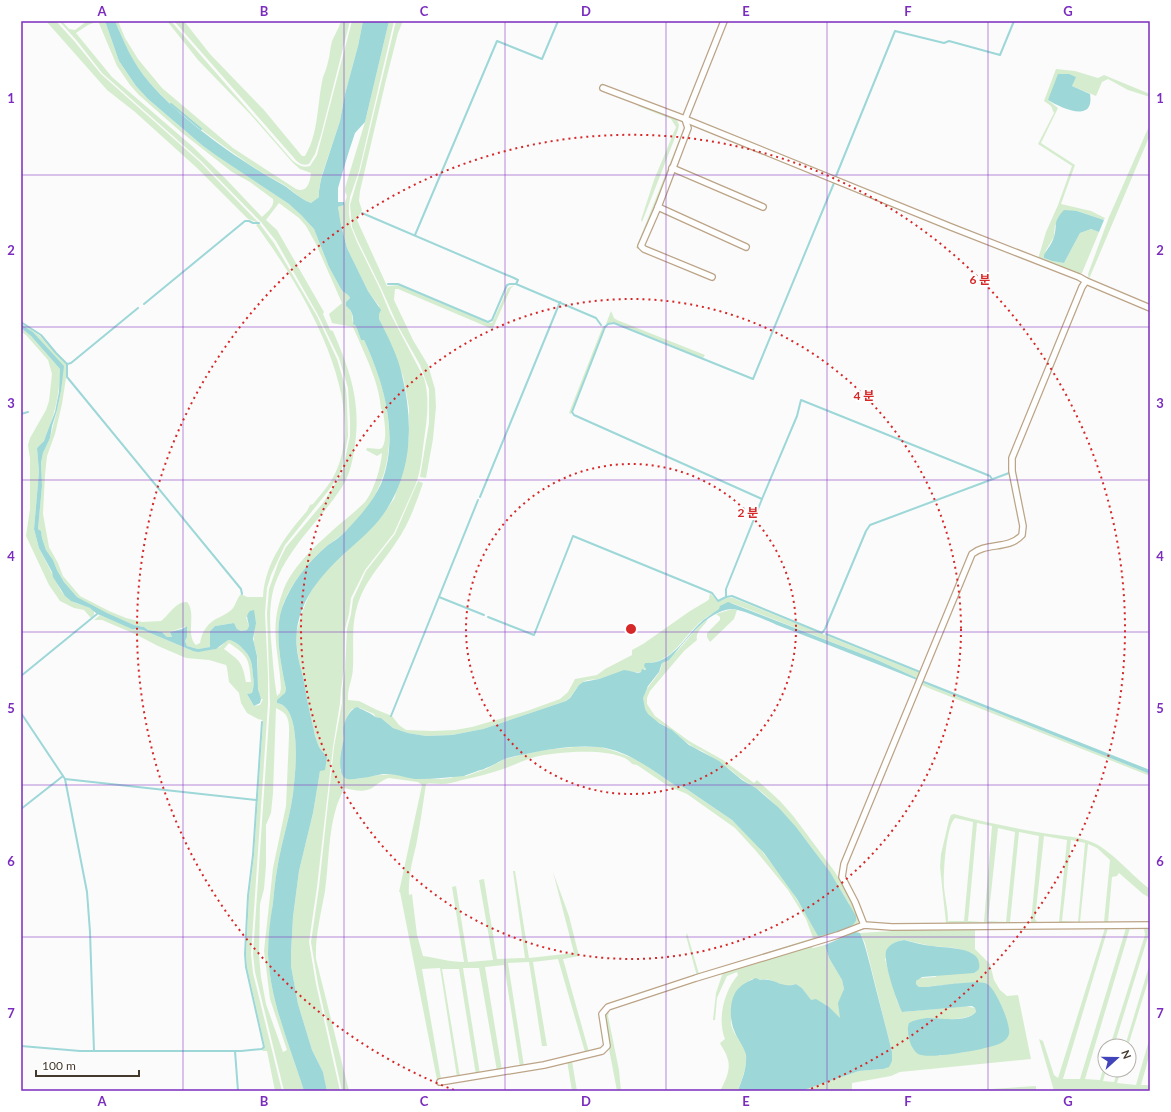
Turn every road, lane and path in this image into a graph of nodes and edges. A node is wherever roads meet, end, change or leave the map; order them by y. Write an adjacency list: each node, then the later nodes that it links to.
1 (724, 21): 3 (street)
2 (603, 88): 3 (street)
3 (685, 119): 4 (street); 9 (street)
4 (672, 168): 5 (street); 6 (street)
5 (658, 207): 7 (street); 8 (street)
6 (763, 207)
7 (746, 247)
8 (712, 277)
9 (1086, 281): 10 (street); 11 (street)
10 (1150, 308)
11 (864, 925): 12 (street); 13 (street)
12 (1150, 925)
13 (440, 1082)

